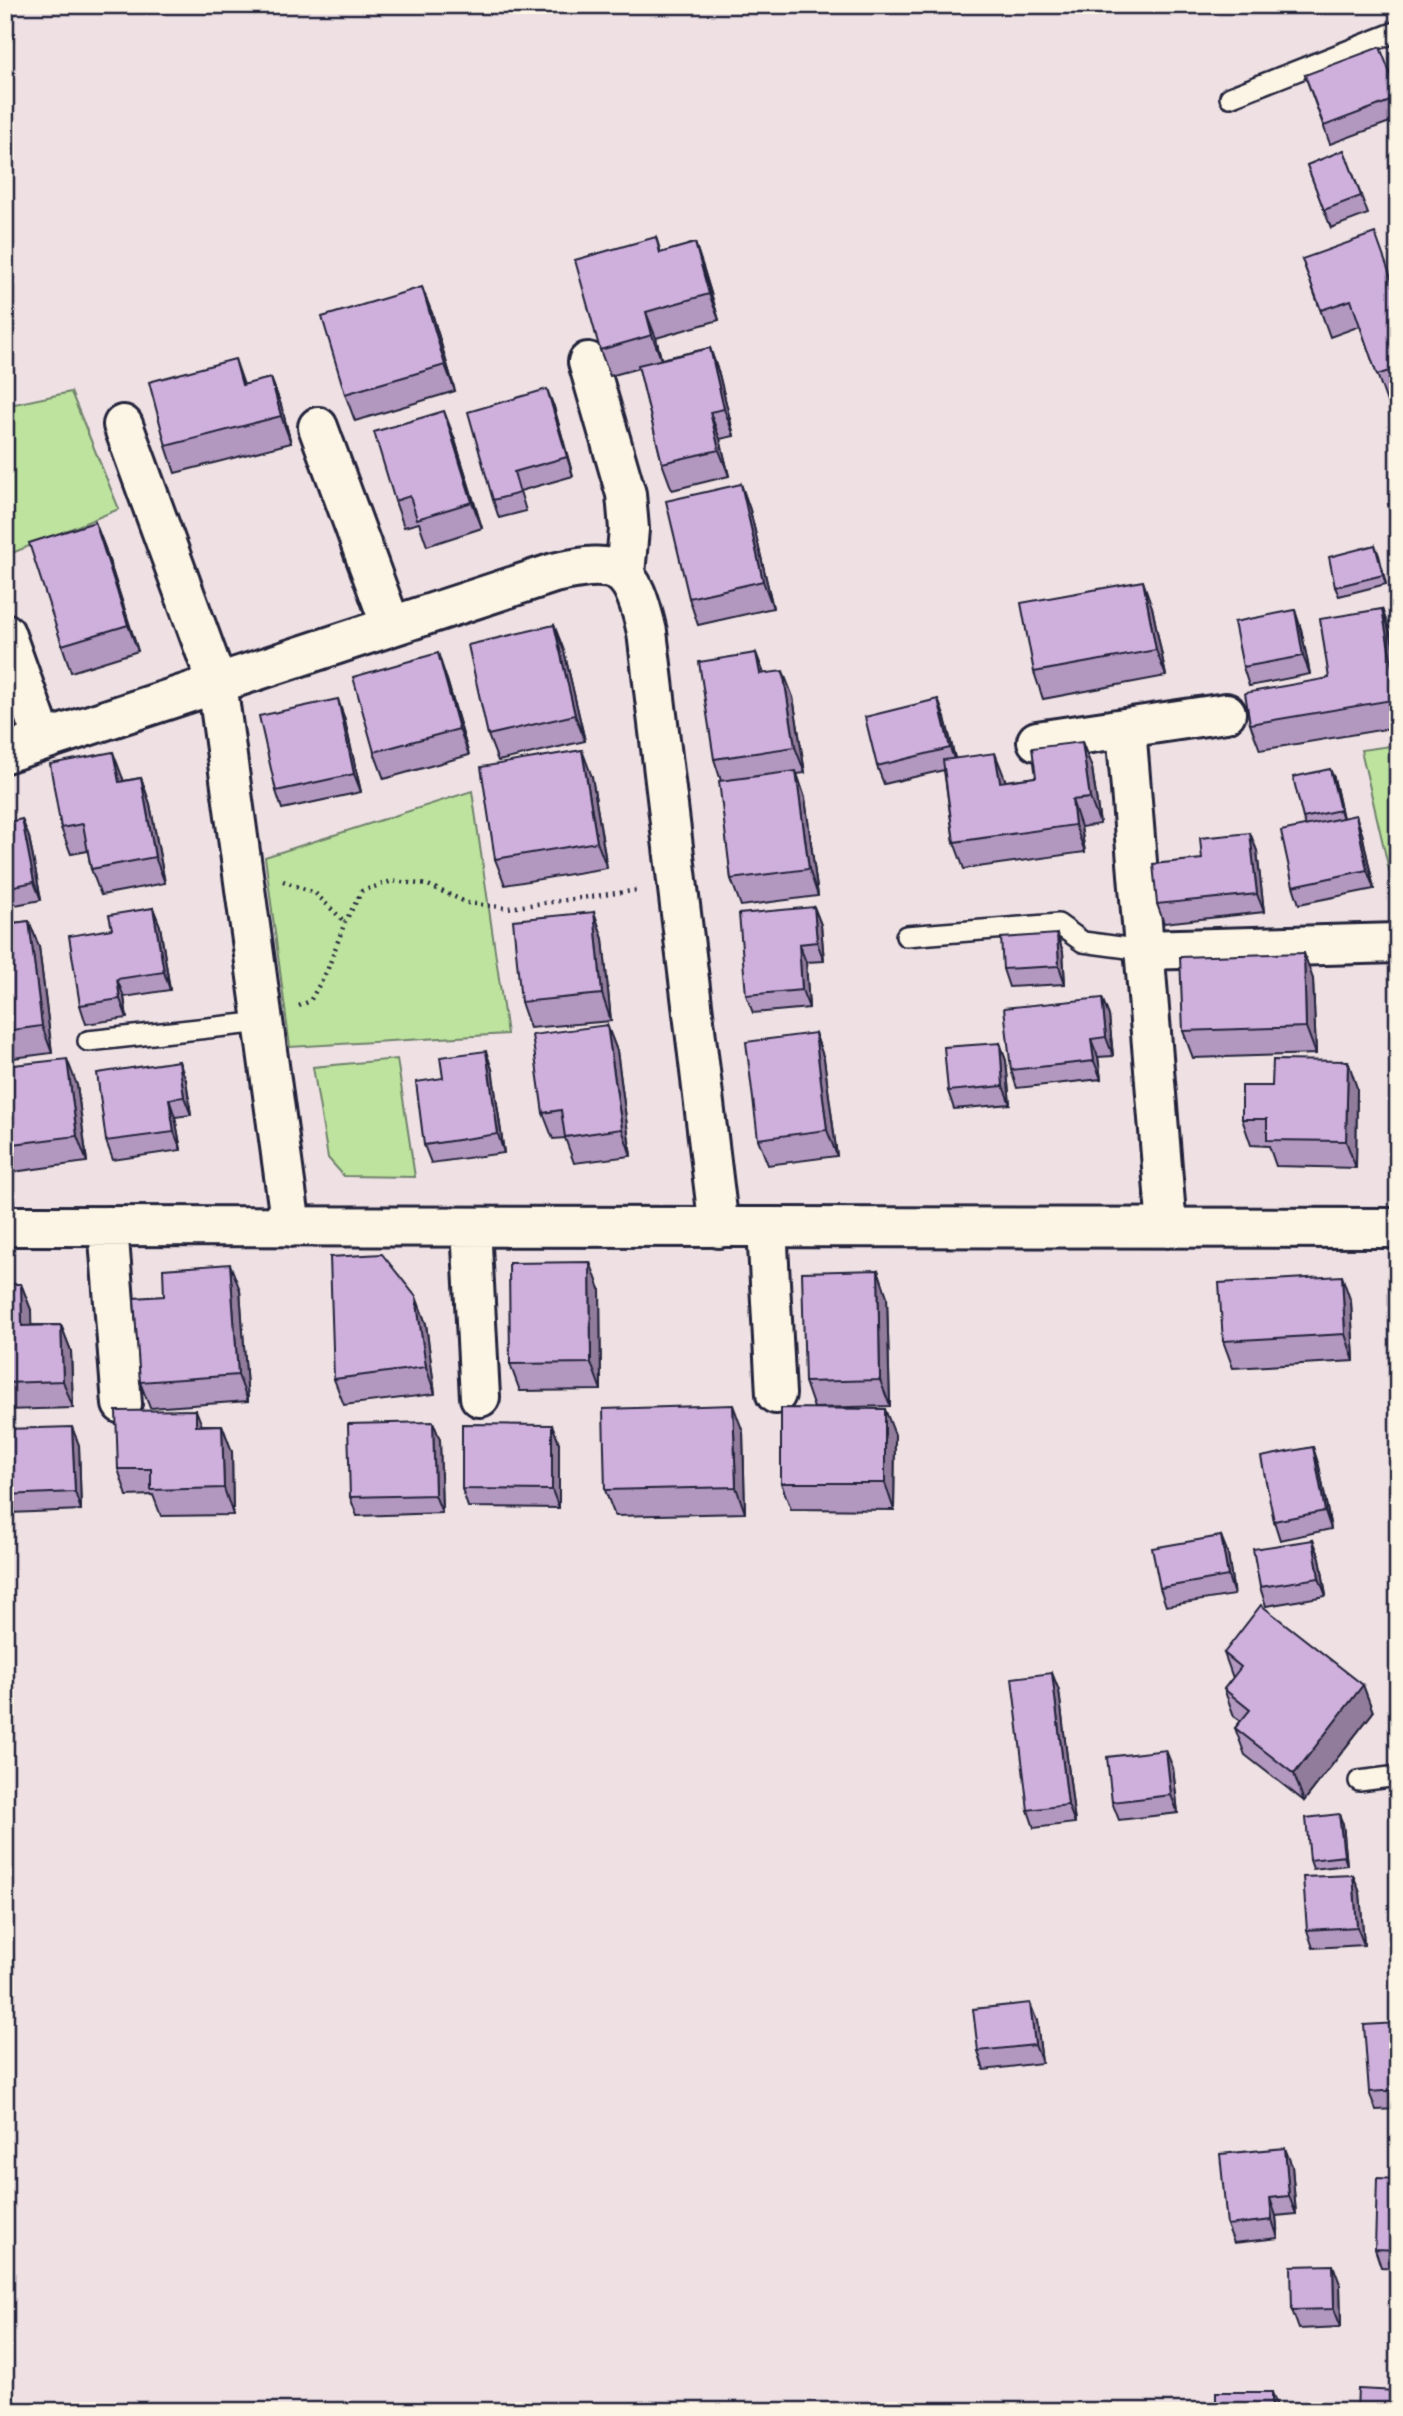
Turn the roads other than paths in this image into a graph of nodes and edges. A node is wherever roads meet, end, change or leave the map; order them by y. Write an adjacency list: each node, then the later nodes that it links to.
1 (1398, 31): 2 (lane)
2 (1230, 97)
3 (588, 362): 6 (street)
4 (122, 425): 9 (street)
5 (318, 427): 7 (street)
6 (625, 574): 7 (street); 24 (street)
7 (391, 626): 9 (street)
8 (5, 633): 12 (street)
9 (217, 683): 12 (street); 18 (street)
10 (1226, 713): 11 (street)
11 (1126, 728): 13 (street); 17 (street)
12 (43, 740): 14 (street)
13 (1037, 741)
14 (5, 753)
15 (906, 936): 17 (lane)
16 (1398, 943): 17 (street)
17 (1143, 950): 26 (street)
18 (263, 1022): 19 (lane); 22 (street)
19 (88, 1041)
20 (7, 1226): 21 (street)
21 (108, 1226): 22 (street); 30 (street)
22 (291, 1227): 23 (street)
23 (471, 1227): 24 (street); 29 (street)
24 (719, 1227): 25 (street)
25 (767, 1227): 26 (street); 28 (street)
26 (1167, 1228): 27 (street)
27 (1398, 1228)
28 (776, 1394)
29 (480, 1397)
30 (122, 1404)
31 (1398, 1776): 32 (lane)
32 (1359, 1781)

